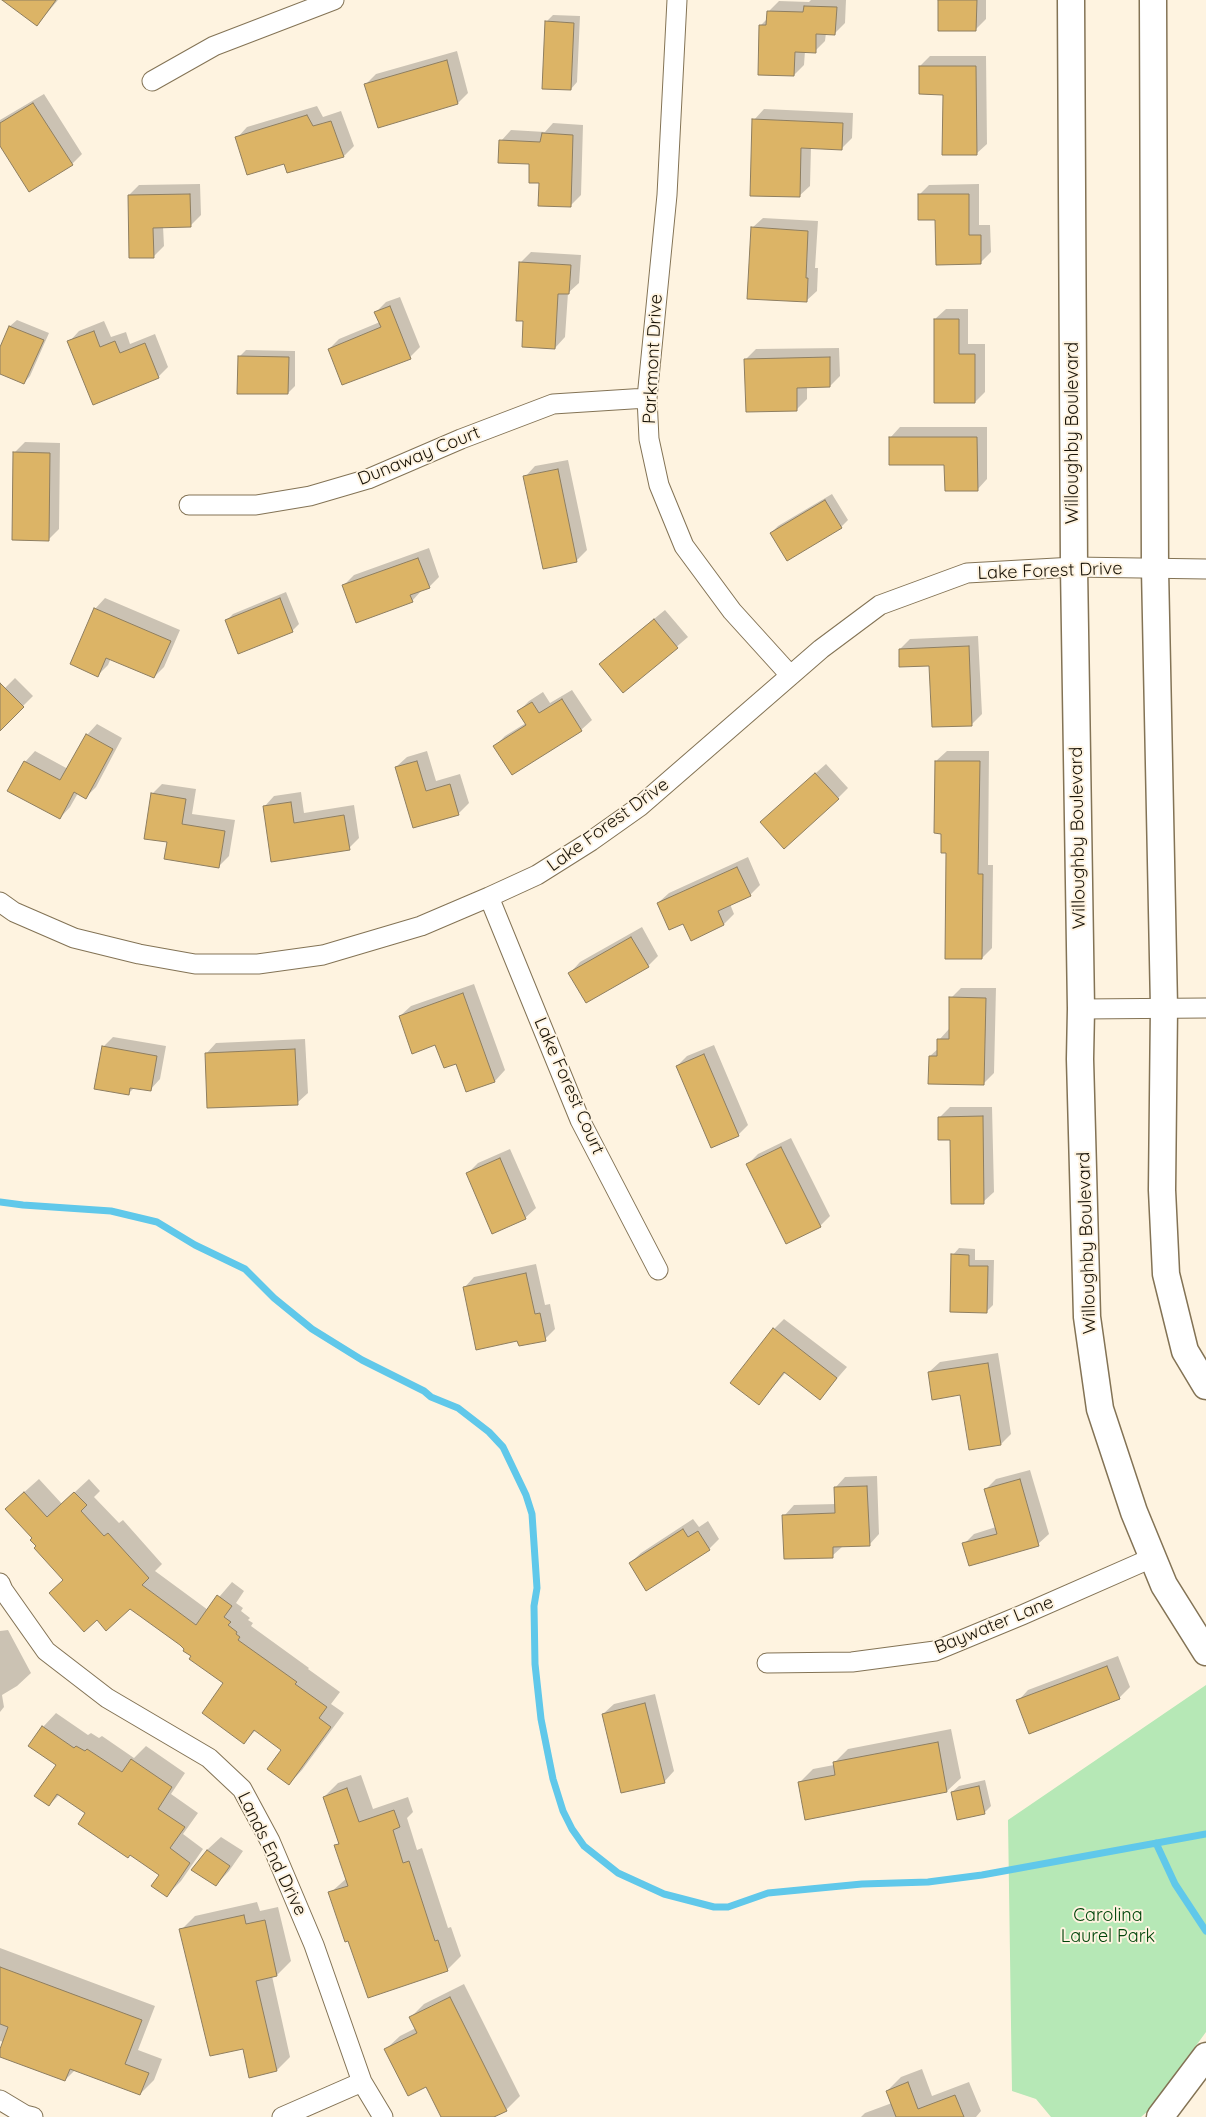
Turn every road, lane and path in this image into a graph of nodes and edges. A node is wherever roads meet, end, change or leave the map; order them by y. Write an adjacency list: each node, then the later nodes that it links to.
1 (334, 0): 5 (street)
2 (677, 0): 6 (street, Parkmont Drive)
3 (1071, 0): 8 (street, Willoughby Boulevard)
4 (1153, 0): 9 (street)
5 (152, 81)
6 (647, 398): 7 (street, Dunaway Court); 11 (street, Parkmont Drive)
7 (189, 505)
8 (1074, 567): 9 (street, Lake Forest Drive); 11 (street, Lake Forest Drive); 15 (street, Willoughby Boulevard)
9 (1155, 569): 10 (street, Lake Forest Drive); 14 (street)
10 (1206, 569)
11 (790, 675): 12 (street, Lake Forest Drive)
12 (489, 897): 13 (street, Lake Forest Drive); 17 (street, Lake Forest Court)
13 (0, 902)
14 (1164, 1007): 15 (street); 16 (street); 18 (street)
15 (1081, 1008): 19 (street, Willoughby Boulevard)
16 (1206, 1008)
17 (658, 1270)
18 (1206, 1386)
19 (1154, 1557): 21 (street, Willoughby Boulevard); 22 (street, Baywater Lane)
20 (0, 1583): 24 (street, Lands End Drive)
21 (1206, 1652)
22 (767, 1663)
23 (1206, 2056): 29 (street)
24 (362, 2082): 27 (street); 28 (street, Lands End Drive)
25 (0, 2100): 26 (street)
26 (33, 2117)
27 (282, 2117)
28 (383, 2117)
29 (1160, 2117)

